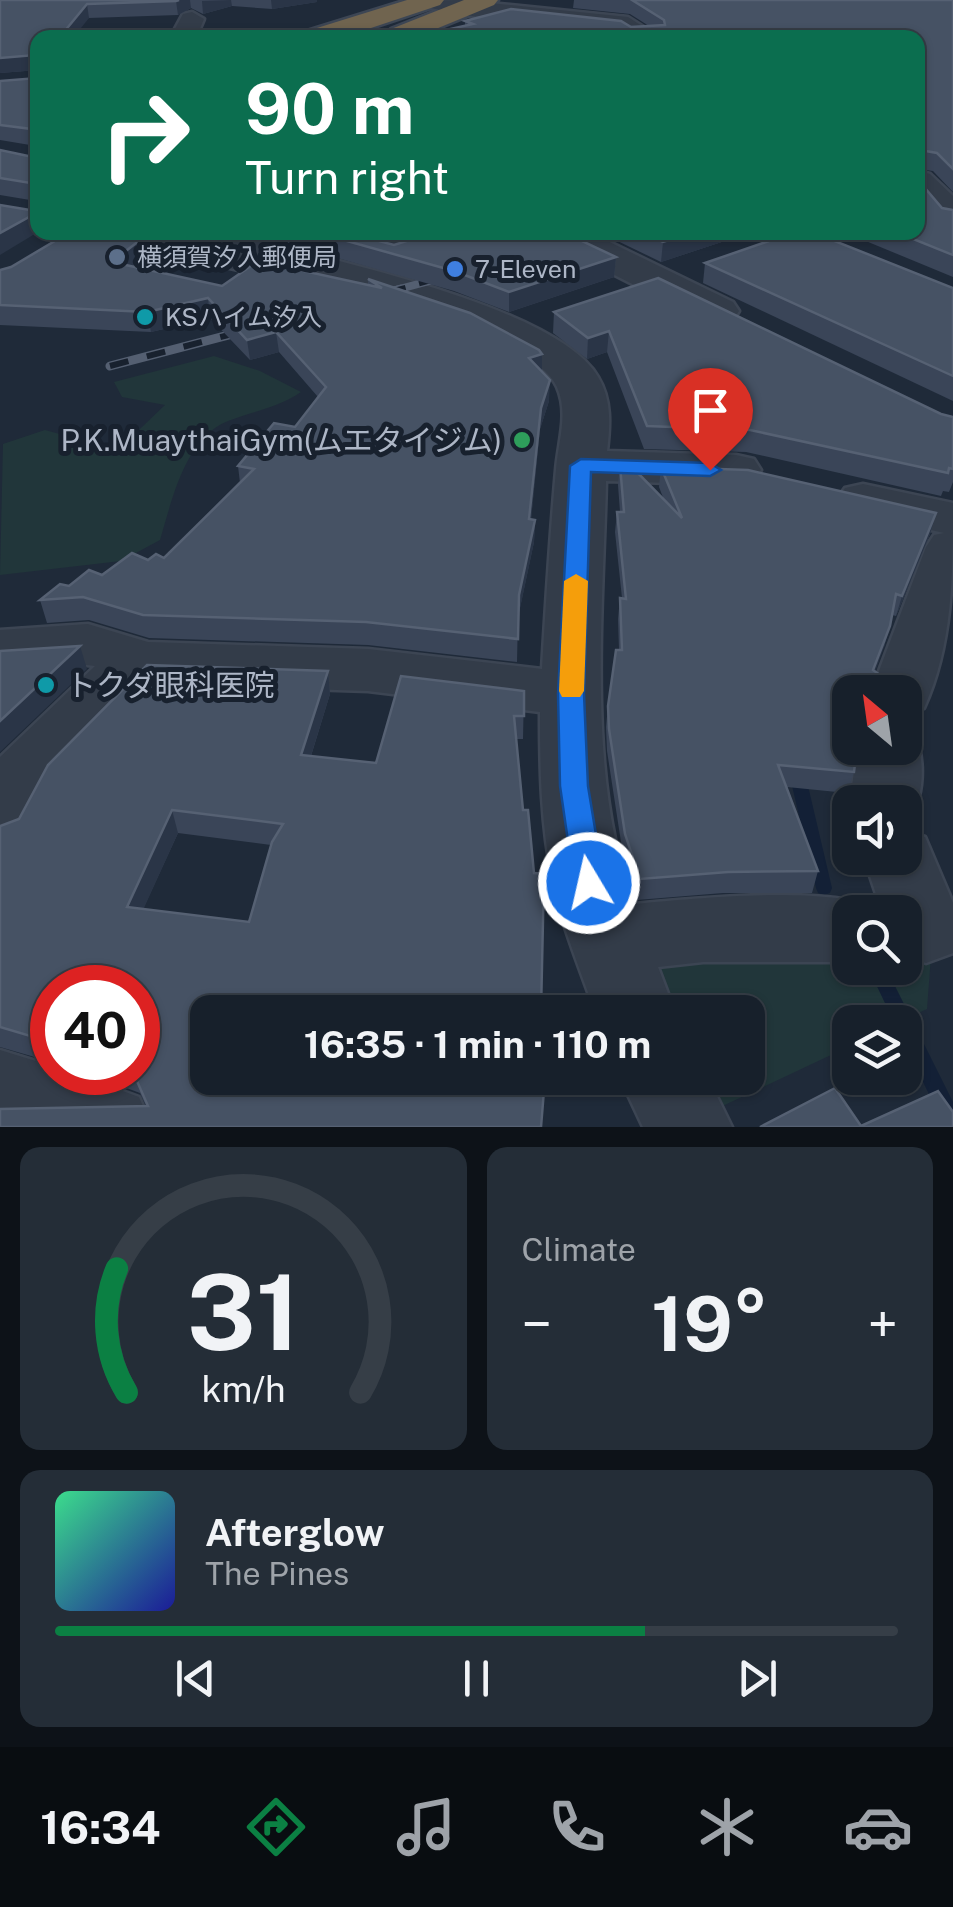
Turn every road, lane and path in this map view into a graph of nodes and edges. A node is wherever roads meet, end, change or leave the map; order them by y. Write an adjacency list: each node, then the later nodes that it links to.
1 (431, 0): 2 (street); 4 (highway)
2 (474, 4): 3 (street); 5 (highway)
3 (639, 24)
4 (339, 30)
5 (410, 30)
6 (925, 192): 7 (street)
7 (953, 216)
8 (154, 240): 12 (street)
9 (234, 240): 12 (street)
10 (574, 240): 13 (street)
11 (710, 263): 13 (street)
12 (304, 265): 16 (street)
13 (655, 282): 14 (street); 15 (street)
14 (604, 298)
15 (760, 331)
16 (581, 466): 17 (street); 22 (street)
17 (953, 519)
18 (953, 547): 21 (street)
19 (0, 650): 20 (street)
20 (136, 663): 22 (street); 23 (street)
21 (908, 675)
22 (571, 694): 27 (street)
23 (0, 821)
24 (906, 875): 26 (street)
25 (832, 930): 27 (street)
26 (928, 932)
27 (606, 940): 28 (street)
28 (627, 995)
29 (0, 1090): 31 (street)
30 (671, 1095): 32 (street)
31 (109, 1127)
32 (689, 1127)

